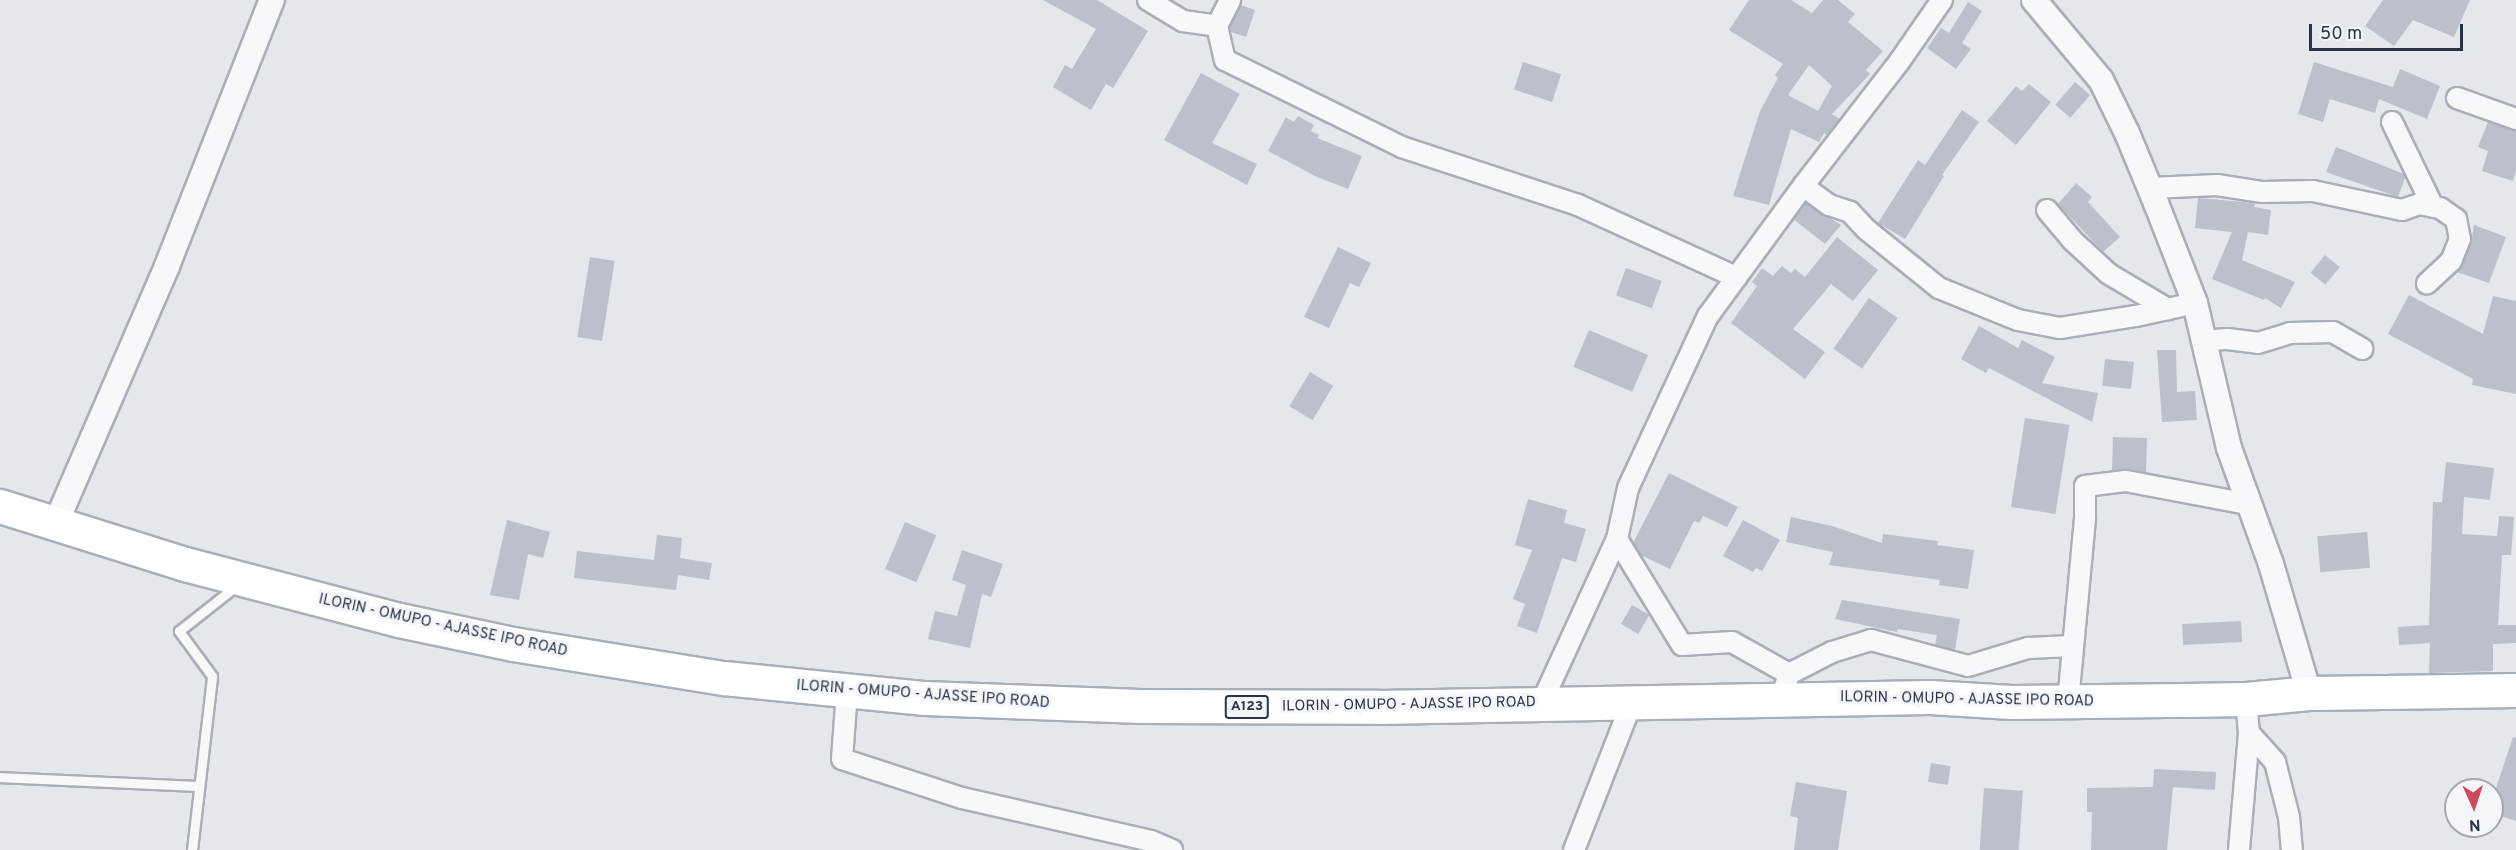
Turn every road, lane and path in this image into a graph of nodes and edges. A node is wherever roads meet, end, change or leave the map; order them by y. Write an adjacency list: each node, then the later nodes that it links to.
1 (272, 0): 22 (street)
2 (1148, 0): 6 (street)
3 (1230, 0): 6 (street)
4 (1942, 0): 10 (street)
5 (2034, 0): 11 (street)
6 (1217, 26): 14 (street)
7 (2457, 98): 8 (street)
8 (2516, 119)
9 (2392, 122): 12 (street)
10 (1803, 186): 14 (street); 17 (street)
11 (2150, 188): 12 (street); 16 (street)
12 (2433, 207): 15 (street)
13 (2047, 210): 17 (street)
14 (1736, 277): 23 (street)
15 (2427, 283)
16 (2195, 303): 17 (street); 18 (street)
17 (2168, 309)
18 (2203, 341): 19 (street); 20 (street)
19 (2362, 349)
20 (2248, 504): 25 (street); 29 (street)
21 (0, 506): 22 (highway, ILORIN - OMUPO - AJASSE IPO ROAD / A123)
22 (55, 525): 24 (highway, ILORIN - OMUPO - AJASSE IPO ROAD / A123)
23 (1617, 538): 26 (street); 33 (street)
24 (244, 580): 28 (highway, ILORIN - OMUPO - AJASSE IPO ROAD / A123); 36 (lane)
25 (2072, 646): 26 (street); 32 (street)
26 (1785, 687): 31 (highway, ILORIN - OMUPO - AJASSE IPO ROAD / A123); 32 (highway, ILORIN - OMUPO - AJASSE IPO ROAD / A123)
27 (2516, 690): 29 (highway, ILORIN - OMUPO - AJASSE IPO ROAD / A123)
28 (847, 691): 33 (highway, ILORIN - OMUPO - AJASSE IPO ROAD / A123); 38 (street)
29 (2309, 693): 30 (highway, ILORIN - OMUPO - AJASSE IPO ROAD / A123)
30 (2246, 699): 32 (highway, ILORIN - OMUPO - AJASSE IPO ROAD / A123); 34 (street)
31 (1632, 702): 33 (highway, ILORIN - OMUPO - AJASSE IPO ROAD / A123); 39 (street)
32 (2068, 702)
33 (1541, 704)
34 (2249, 733): 40 (street); 41 (street)
35 (0, 777): 36 (lane)
36 (199, 786): 37 (lane)
37 (192, 850)
38 (1172, 850)
39 (1574, 850)
40 (2240, 850)
41 (2292, 850)

